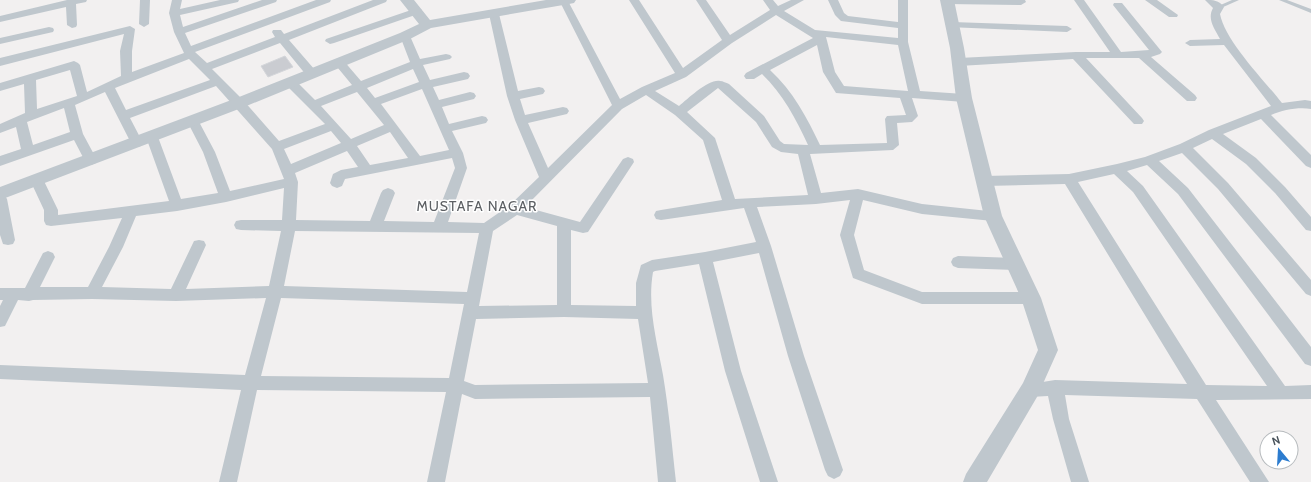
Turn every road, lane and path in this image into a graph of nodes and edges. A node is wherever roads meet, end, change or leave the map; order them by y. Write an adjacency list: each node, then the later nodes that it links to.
1 (82, 0): 21 (street)
2 (145, 0): 35 (street)
3 (177, 0): 30 (street)
4 (234, 0): 30 (street)
5 (272, 0): 26 (street)
6 (326, 0): 23 (street)
7 (382, 0): 37 (street)
8 (407, 0): 27 (street)
9 (634, 0): 65 (street)
10 (701, 0): 49 (street)
11 (768, 0): 28 (street)
12 (799, 0): 28 (street)
13 (833, 0): 40 (street)
14 (903, 0): 40 (street)
15 (947, 0): 22 (street); 39 (street)
16 (1079, 0): 54 (street)
17 (1150, 0): 32 (street)
18 (1236, 0): 24 (lane)
19 (1282, 0): 29 (lane)
20 (566, 1): 31 (street); 89 (street)
21 (71, 2): 33 (street); 36 (street)
22 (1021, 2)
23 (308, 3): 34 (street)
24 (1215, 4): 51 (street)
25 (1118, 5): 55 (street)
26 (256, 6): 34 (street); 43 (street)
27 (417, 10): 38 (street); 48 (street)
28 (776, 11): 45 (street); 49 (street)
29 (1311, 11)
30 (174, 12): 43 (street)
31 (494, 14): 38 (street); 80 (street)
32 (1173, 15)
33 (0, 19)
34 (268, 21): 46 (street); 53 (street)
35 (144, 24)
36 (72, 25)
37 (318, 25): 46 (street); 48 (street)
38 (427, 25): 44 (street)
39 (952, 25): 41 (street); 60 (street)
40 (904, 26): 50 (street)
41 (1067, 29)
42 (48, 30): 47 (street)
43 (179, 32): 53 (street)
44 (405, 36): 58 (street); 61 (street)
45 (819, 36): 50 (street); 63 (street); 78 (street)
46 (281, 38): 62 (street); 64 (street)
47 (0, 41)
48 (330, 41): 58 (street)
49 (728, 41): 65 (street)
50 (903, 42): 78 (street)
51 (1227, 42): 52 (street); 91 (street)
52 (1190, 43)
53 (189, 52): 62 (street); 69 (street)
54 (1118, 55): 55 (street); 56 (street)
55 (1142, 55): 83 (street)
56 (1076, 56): 60 (street); 100 (street)
57 (446, 57): 61 (street)
58 (343, 60): 64 (street); 74 (street)
59 (0, 62): 69 (street)
60 (959, 62): 82 (street)
61 (417, 63): 72 (street); 74 (street)
62 (205, 68): 70 (street)
63 (764, 69): 67 (street); 112 (street)
64 (311, 73): 71 (street)
65 (682, 74): 76 (street)
66 (464, 76): 72 (street)
67 (750, 76)
68 (30, 78): 75 (street); 81 (street); 96 (street)
69 (128, 78): 73 (street)
70 (217, 82): 84 (street); 95 (street)
71 (290, 82): 84 (street); 87 (street)
72 (426, 85): 86 (street); 88 (street)
73 (108, 86): 81 (street); 95 (street)
74 (360, 86): 86 (street); 87 (street)
75 (0, 87)
76 (646, 90): 89 (street); 93 (street)
77 (539, 91): 80 (street)
78 (910, 95): 82 (street); 112 (street)
79 (470, 96): 88 (street)
80 (513, 96): 98 (street)
81 (83, 98): 85 (street)
82 (964, 98): 127 (street)
83 (1191, 98)
84 (239, 103): 99 (street); 111 (street)
85 (69, 104): 96 (street); 106 (street)
86 (373, 104): 102 (street)
87 (314, 105): 101 (street)
88 (435, 105): 104 (street)
89 (618, 106): 124 (street)
90 (1309, 106): 91 (street)
91 (1279, 107): 94 (street)
92 (563, 111): 98 (street)
93 (679, 112): 112 (street); 135 (street)
94 (1262, 113): 105 (street); 120 (street)
95 (123, 116): 108 (street)
96 (26, 118): 103 (street); 113 (street)
97 (482, 120): 104 (street)
98 (521, 120): 124 (street)
99 (193, 121): 107 (street); 132 (street)
100 (1138, 121)
101 (333, 125): 109 (street); 111 (street)
102 (392, 126): 109 (street); 118 (street)
103 (0, 128)
104 (445, 129): 114 (street)
105 (1213, 133): 110 (street); 146 (street)
106 (77, 134): 113 (street); 115 (street)
107 (152, 137): 108 (street); 137 (street)
108 (137, 142): 115 (street)
109 (349, 144): 122 (street); 123 (street)
110 (1184, 147): 116 (street); 156 (street)
111 (277, 148): 123 (street)
112 (809, 150): 134 (street)
113 (28, 151): 117 (street)
114 (457, 153): 118 (street); 147 (street)
115 (91, 160): 126 (street)
116 (1149, 160): 121 (street); 168 (street)
117 (0, 161)
118 (417, 161): 122 (street)
119 (628, 162): 142 (street)
120 (1311, 163)
121 (1117, 169): 125 (street); 177 (street)
122 (366, 171): 128 (street)
123 (289, 176): 132 (street); 144 (street)
124 (545, 177): 138 (street)
125 (1069, 179): 127 (street); 175 (street)
126 (37, 180): 130 (street); 139 (street)
127 (984, 181): 141 (street)
128 (337, 183)
129 (388, 193): 145 (street)
130 (0, 194)
131 (858, 194): 134 (street); 141 (street); 163 (street)
132 (226, 198): 137 (street)
133 (0, 199): 149 (street)
134 (816, 199): 136 (street)
135 (730, 204): 136 (street); 140 (street)
136 (749, 204): 151 (street)
137 (177, 206): 139 (street)
138 (514, 210): 142 (street); 148 (street)
139 (131, 212): 158 (street)
140 (661, 215)
141 (993, 216): 155 (street)
142 (564, 222): 164 (street)
143 (241, 225): 144 (street)
144 (289, 225): 145 (street); 157 (street)
145 (375, 226): 147 (street)
146 (1311, 226)
147 (439, 227): 148 (street)
148 (487, 228): 162 (street)
149 (8, 240)
150 (199, 245): 161 (street)
151 (764, 246): 153 (street); 178 (street)
152 (48, 257): 160 (street)
153 (705, 258): 166 (street); 182 (street)
154 (958, 262): 155 (street)
155 (1015, 264): 163 (street)
156 (1311, 290)
157 (275, 292): 161 (street); 162 (street); 170 (street)
158 (92, 293): 160 (street); 161 (street)
159 (6, 294): 160 (street); 167 (street)
160 (29, 295)
161 (176, 295)
162 (474, 298): 165 (street)
163 (1031, 298): 174 (street)
164 (564, 311): 165 (street); 166 (street)
165 (470, 313): 171 (street)
166 (644, 313): 173 (street)
167 (0, 321)
168 (1311, 359)
169 (0, 372): 170 (street)
170 (251, 383): 171 (street); 179 (street)
171 (456, 385): 173 (street); 180 (street)
172 (1055, 387): 174 (street); 175 (street); 184 (street)
173 (658, 390): 181 (street)
174 (1030, 390): 183 (street)
175 (1201, 392): 177 (street); 185 (street)
176 (1311, 392): 177 (street)
177 (1281, 393)
178 (834, 470)
179 (228, 482)
180 (436, 482)
181 (667, 482)
182 (769, 482)
183 (974, 482)
184 (1080, 482)
185 (1260, 482)

